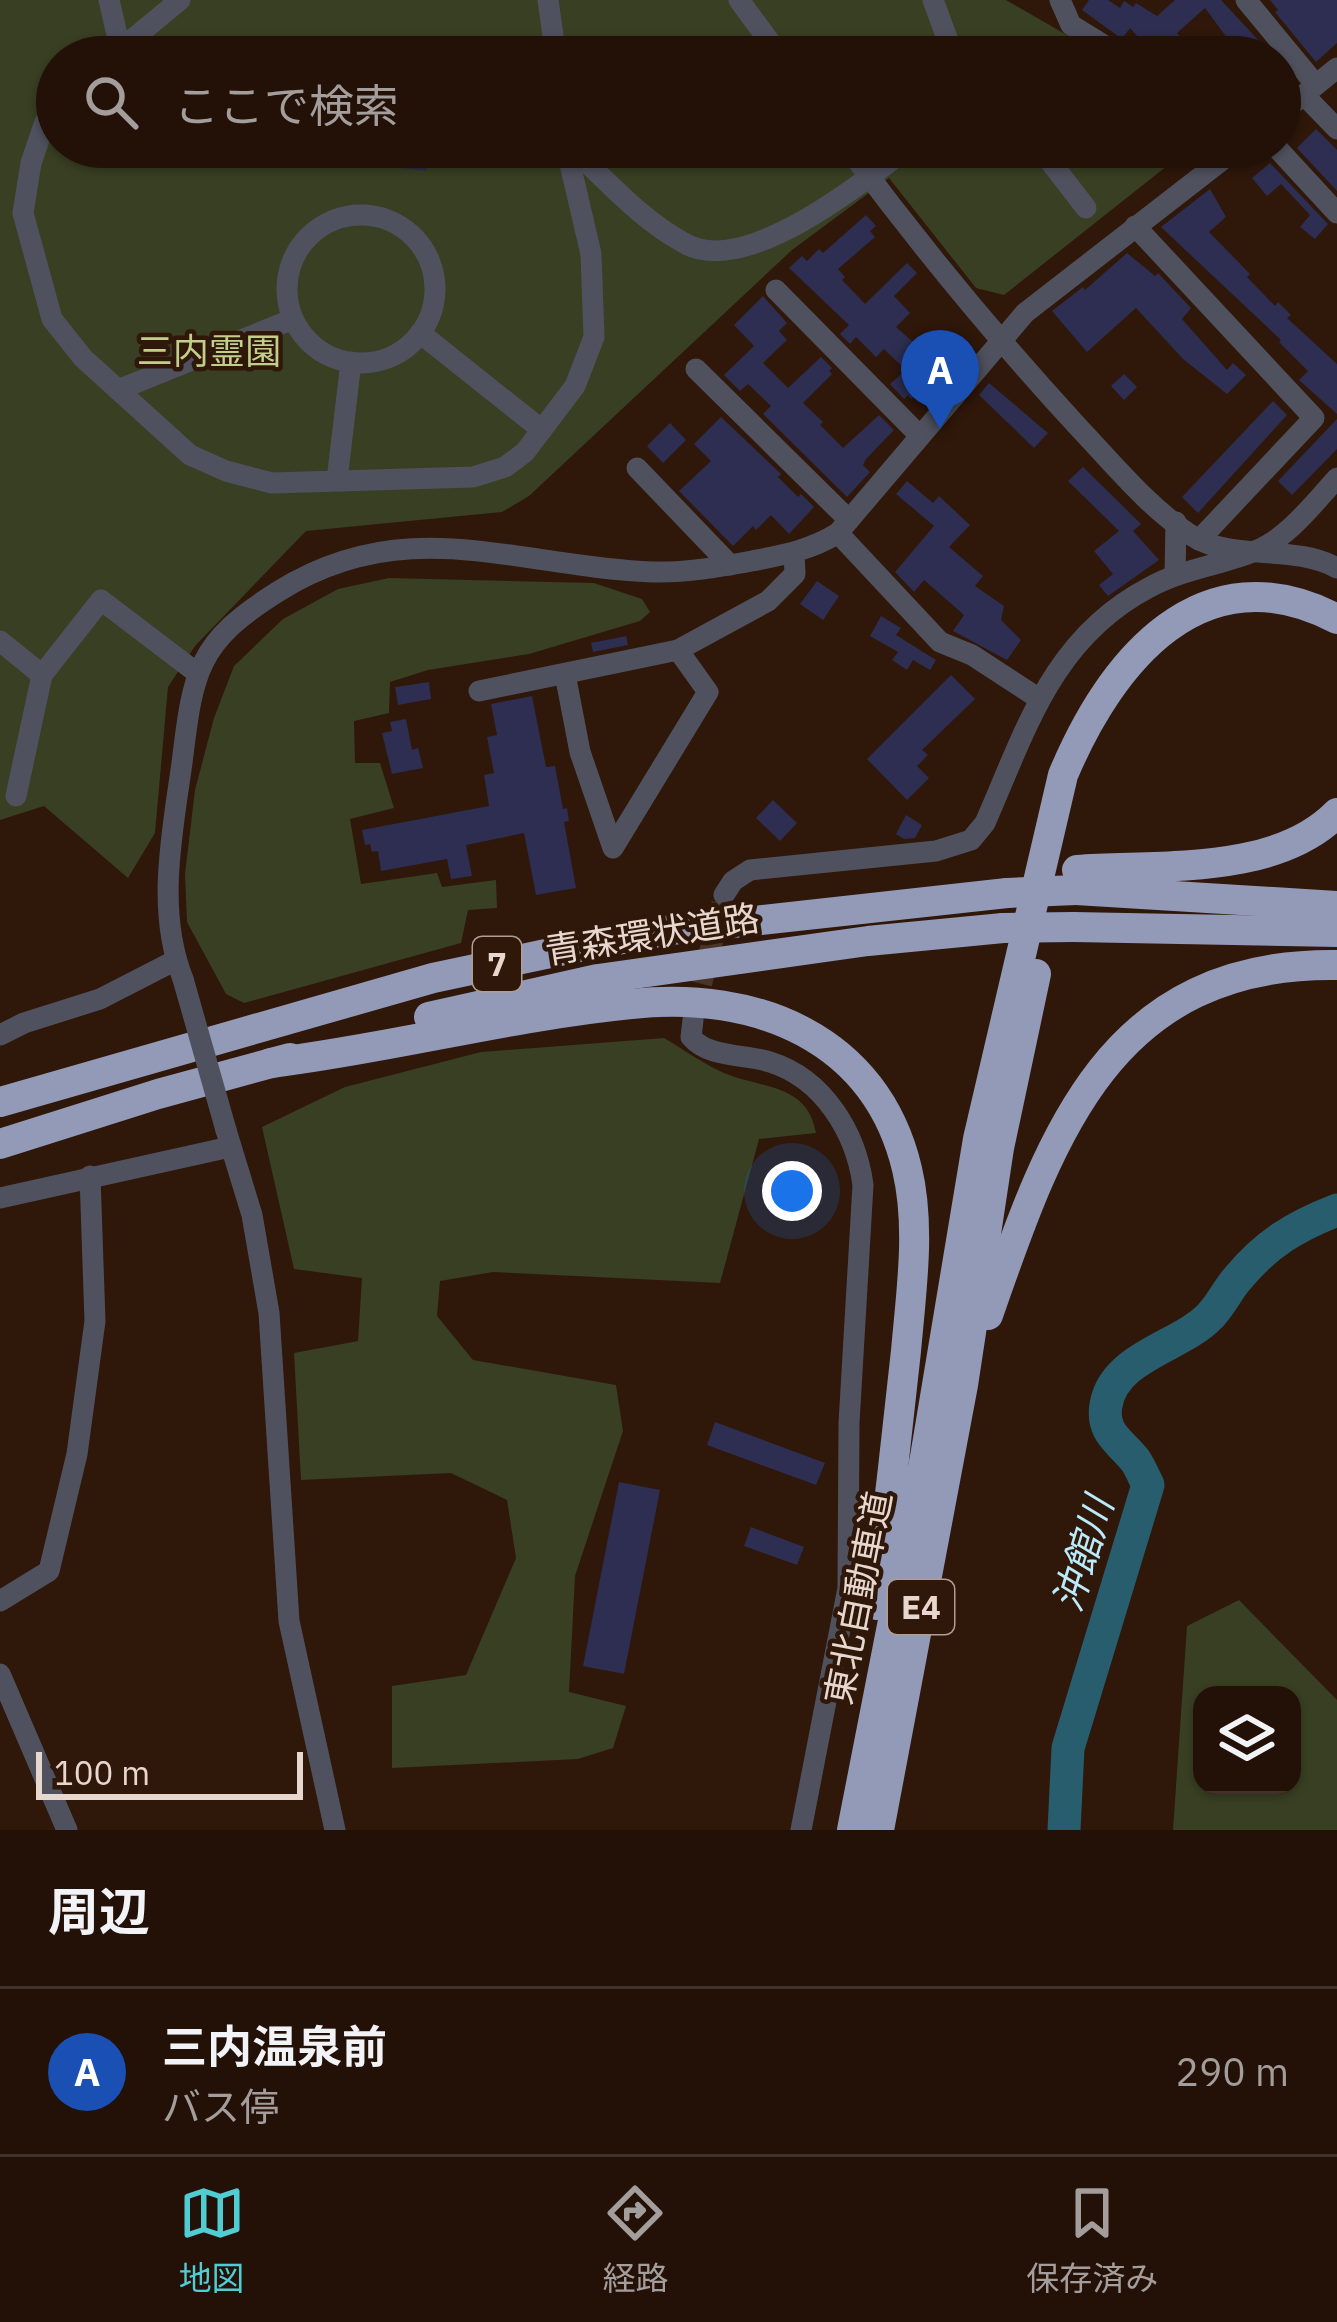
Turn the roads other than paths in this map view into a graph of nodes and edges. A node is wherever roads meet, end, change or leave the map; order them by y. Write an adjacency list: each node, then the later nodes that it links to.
1 (110, 0): 8 (street)
2 (180, 0): 9 (street)
3 (548, 0): 10 (street)
4 (739, 0): 11 (street)
5 (933, 0): 12 (street)
6 (1060, 0): 13 (street)
7 (1246, 0): 14 (street)
8 (113, 36)
9 (135, 36)
10 (553, 36)
11 (766, 36)
12 (946, 36)
13 (1089, 36)
14 (1272, 36)
15 (1337, 68): 17 (street)
16 (1301, 77): 17 (street)
17 (1310, 90): 18 (street); 19 (street)
18 (1301, 97)
19 (1337, 129)
20 (36, 148): 31 (street)
21 (573, 168): 40 (street)
22 (592, 168): 28 (street)
23 (863, 168): 28 (street)
24 (883, 168): 28 (street)
25 (1056, 168): 29 (street)
26 (1210, 168): 32 (street)
27 (1295, 168): 30 (street)
28 (870, 178): 36 (street)
29 (1086, 208)
30 (1337, 213)
31 (11, 215): 39 (street)
32 (1135, 226): 36 (street); 47 (street)
33 (776, 290): 41 (street)
34 (293, 319): 35 (street); 37 (street); 39 (street)
35 (420, 333): 37 (street); 40 (street)
36 (999, 341): 41 (street); 45 (street)
37 (351, 362): 44 (street)
38 (696, 369): 46 (street)
39 (118, 389): 44 (street)
40 (542, 430): 44 (street)
41 (920, 436): 46 (street)
42 (637, 468): 50 (street)
43 (1337, 478): 48 (street)
44 (337, 480)
45 (1176, 522): 47 (street); 52 (street)
46 (843, 527): 49 (street); 61 (street)
47 (1198, 540): 48 (street)
48 (1261, 550): 51 (street); 52 (street)
49 (794, 553): 50 (street); 56 (street)
50 (730, 565): 57 (street)
51 (1337, 568)
52 (1175, 575): 61 (street)
53 (1337, 619): 78 (highway)
54 (0, 641): 59 (street)
55 (1337, 645): 78 (highway)
56 (678, 650): 58 (street); 58 (street)
57 (197, 673): 59 (street); 69 (street)
58 (565, 674): 60 (street)
59 (42, 675): 62 (street)
60 (479, 691)
61 (1038, 698): 65 (street)
62 (16, 796)
63 (1337, 812): 64 (highway)
64 (1077, 880): 66 (highway); 73 (highway, 青森環状道路 / 7)
65 (724, 895)
66 (1337, 906)
67 (1337, 932): 72 (highway, 青森環状道路 / 7, bridge)
68 (1337, 965): 78 (highway)
69 (180, 970): 71 (street); 74 (street, bridge)
70 (693, 1020): 84 (street)
71 (0, 1036)
72 (272, 1064): 75 (highway, 青森環状道路 / 7); 81 (highway)
73 (0, 1102)
74 (228, 1139): 76 (street); 83 (street)
75 (0, 1144)
76 (90, 1176): 77 (street); 79 (street)
77 (0, 1198)
78 (951, 1383): 81 (highway, 東北自動車道 / E4)
79 (0, 1601)
80 (0, 1674): 82 (street)
81 (861, 1828)
82 (67, 1830)
83 (335, 1830)
84 (801, 1830)

